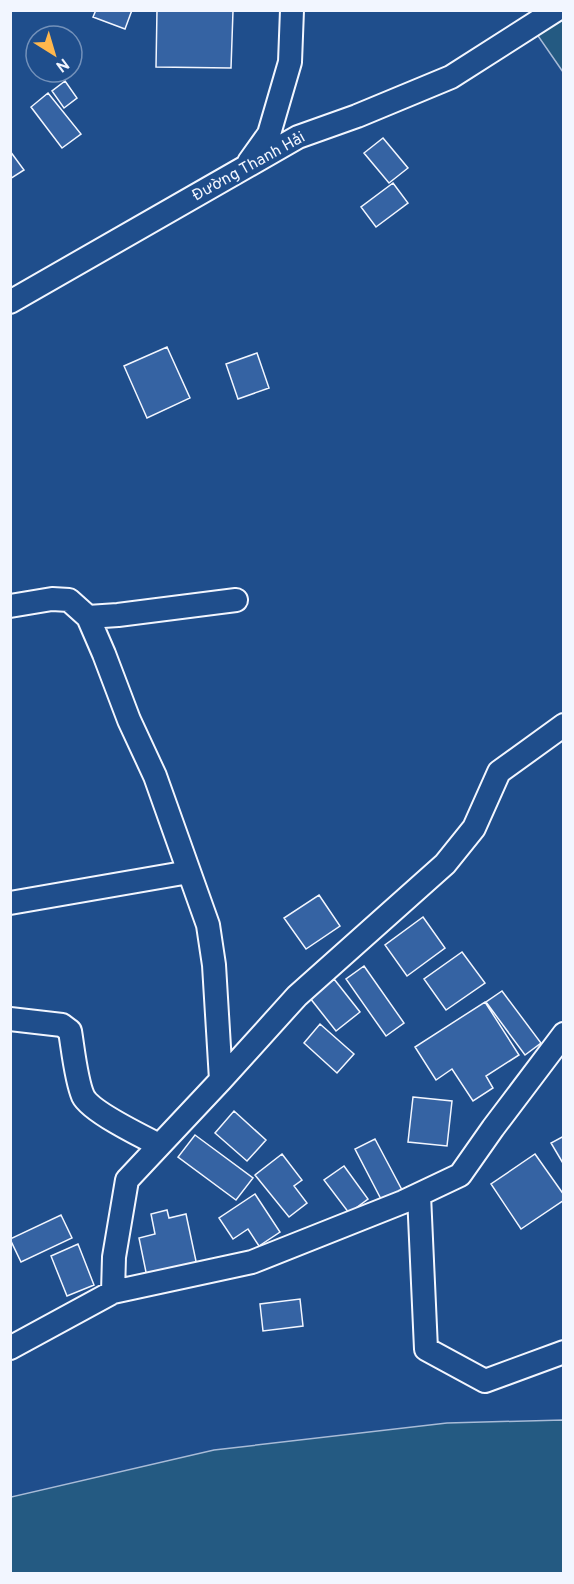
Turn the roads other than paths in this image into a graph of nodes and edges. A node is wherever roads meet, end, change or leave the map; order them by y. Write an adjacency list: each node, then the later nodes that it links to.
1 (292, 10): 3 (street)
2 (556, 10): 3 (street, Đường Thanh Hải)
3 (245, 168): 4 (street, Đường Thanh Hải)
4 (10, 302)
5 (236, 600): 7 (street)
6 (10, 606): 7 (street)
7 (88, 617): 9 (street)
8 (564, 725): 13 (street)
9 (189, 872): 10 (street); 13 (street)
10 (10, 903)
11 (10, 1019): 14 (street)
12 (564, 1034): 15 (street)
13 (221, 1080): 14 (street)
14 (159, 1145): 16 (street)
15 (419, 1195): 16 (street); 18 (street)
16 (113, 1292): 17 (street)
17 (10, 1348)
18 (564, 1352)

